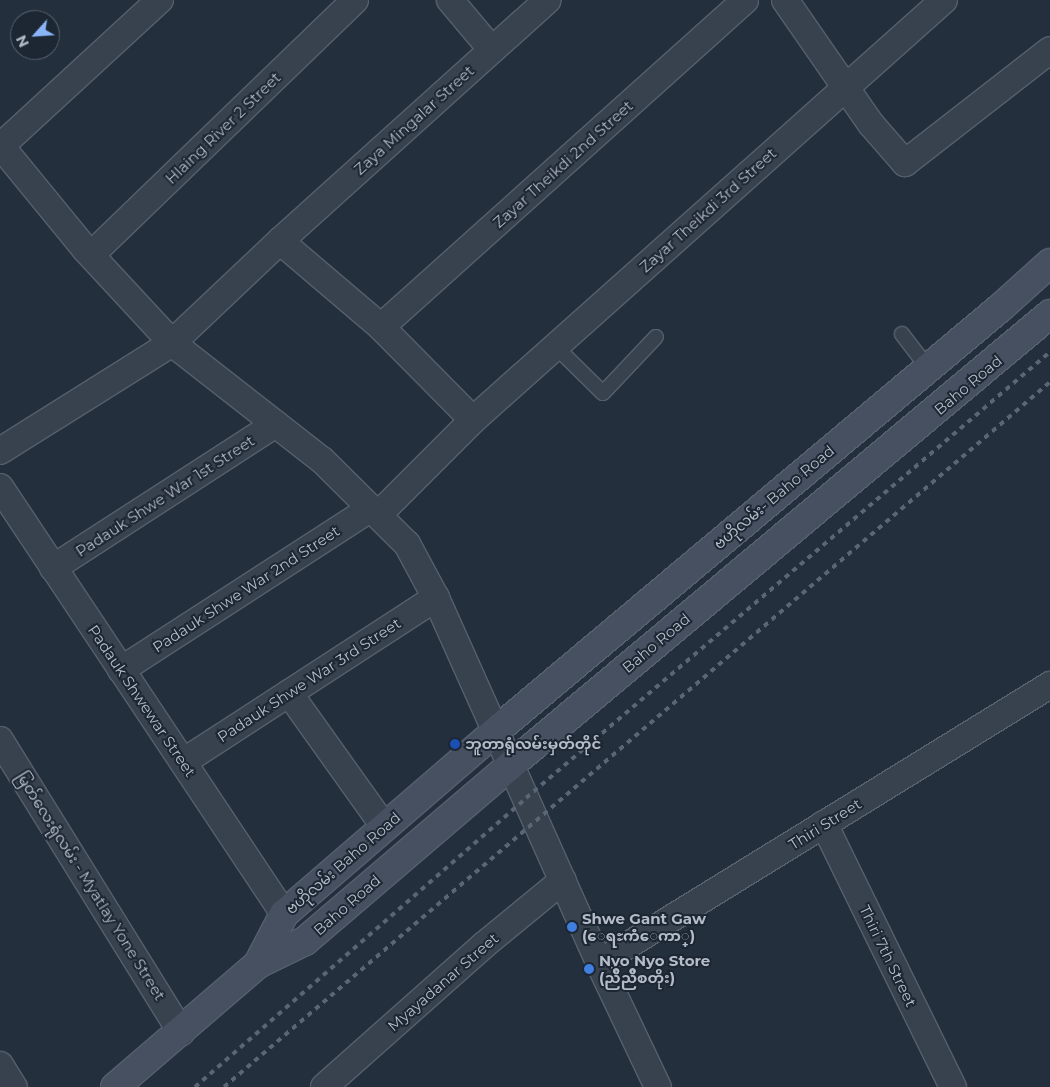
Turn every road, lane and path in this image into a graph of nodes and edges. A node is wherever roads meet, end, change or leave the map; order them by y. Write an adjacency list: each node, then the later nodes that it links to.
1 (160, 0): 11 (street)
2 (355, 0): 13 (street, Hlaing River 2 Street)
3 (450, 0): 8 (street)
4 (548, 0): 8 (street, Zaya Mingalar Street)
5 (745, 0): 16 (street, Zayar Theikdi 2nd Street)
6 (785, 0): 10 (street)
7 (944, 0): 10 (street, Zayar Theikdi 3rd Street)
8 (492, 50): 12 (street, Zaya Mingalar Street)
9 (1050, 50): 10 (street)
10 (845, 87): 20 (street, Zayar Theikdi 3rd Street)
11 (0, 146): 13 (street)
12 (280, 240): 16 (street); 19 (street, Zaya Mingalar Street)
13 (91, 255): 19 (street)
14 (1050, 263): 21 (main road, ဗဟိုလမ်း- Baho Road)
15 (1050, 314): 35 (main road, Baho Road)
16 (381, 327): 22 (street)
17 (902, 334): 21 (lane)
18 (656, 337): 20 (lane)
19 (172, 343): 23 (street); 24 (street, Zaya Mingalar Street)
20 (555, 346): 22 (street, Zayar Theikdi 3rd Street)
21 (928, 368): 32 (main road, ဗဟိုလမ်း- Baho Road)
22 (473, 420): 26 (street, Padauk Shwe War 2nd Street)
23 (276, 424): 26 (street); 27 (street, Padauk Shwe War 1st Street)
24 (0, 451)
25 (0, 487): 27 (street, Padauk Shwewar Street)
26 (375, 512): 28 (street); 29 (street, Padauk Shwe War 2nd Street)
27 (53, 568): 29 (street, Padauk Shwewar Street)
28 (436, 598): 31 (street, Padauk Shwe War 3rd Street); 32 (street)
29 (121, 670): 34 (street, Padauk Shwewar Street)
30 (1050, 685): 36 (street, Thiri Street)
31 (289, 693): 34 (street, Padauk Shwe War 3rd Street); 37 (street)
32 (497, 730): 35 (street); 37 (main road, ဗဟိုလမ်း Baho Road)
33 (0, 740): 42 (street, မြတ်လေးရုံလမ်း - Myatlay Yone Street)
34 (183, 762): 39 (street, Padauk Shwewar Street)
35 (512, 764): 38 (street); 41 (main road, Baho Road)
36 (824, 824): 40 (street, Thiri Street); 48 (street, Thiri 7th Street)
37 (384, 826): 39 (main road, ဗဟိုလမ်း Baho Road)
38 (563, 880): 40 (street); 46 (street, Myayadanar Street)
39 (284, 914): 41 (main road, ဗဟိုလမ်း Baho Road)
40 (599, 963): 47 (street)
41 (258, 964): 42 (main road, ဗဟိုလမ်း Baho Road)
42 (181, 1032): 45 (main road, ဗဟိုလမ်း Baho Road)
43 (0, 1065): 44 (street)
44 (14, 1087)
45 (115, 1087)
46 (324, 1087)
47 (658, 1087)
48 (953, 1087)

